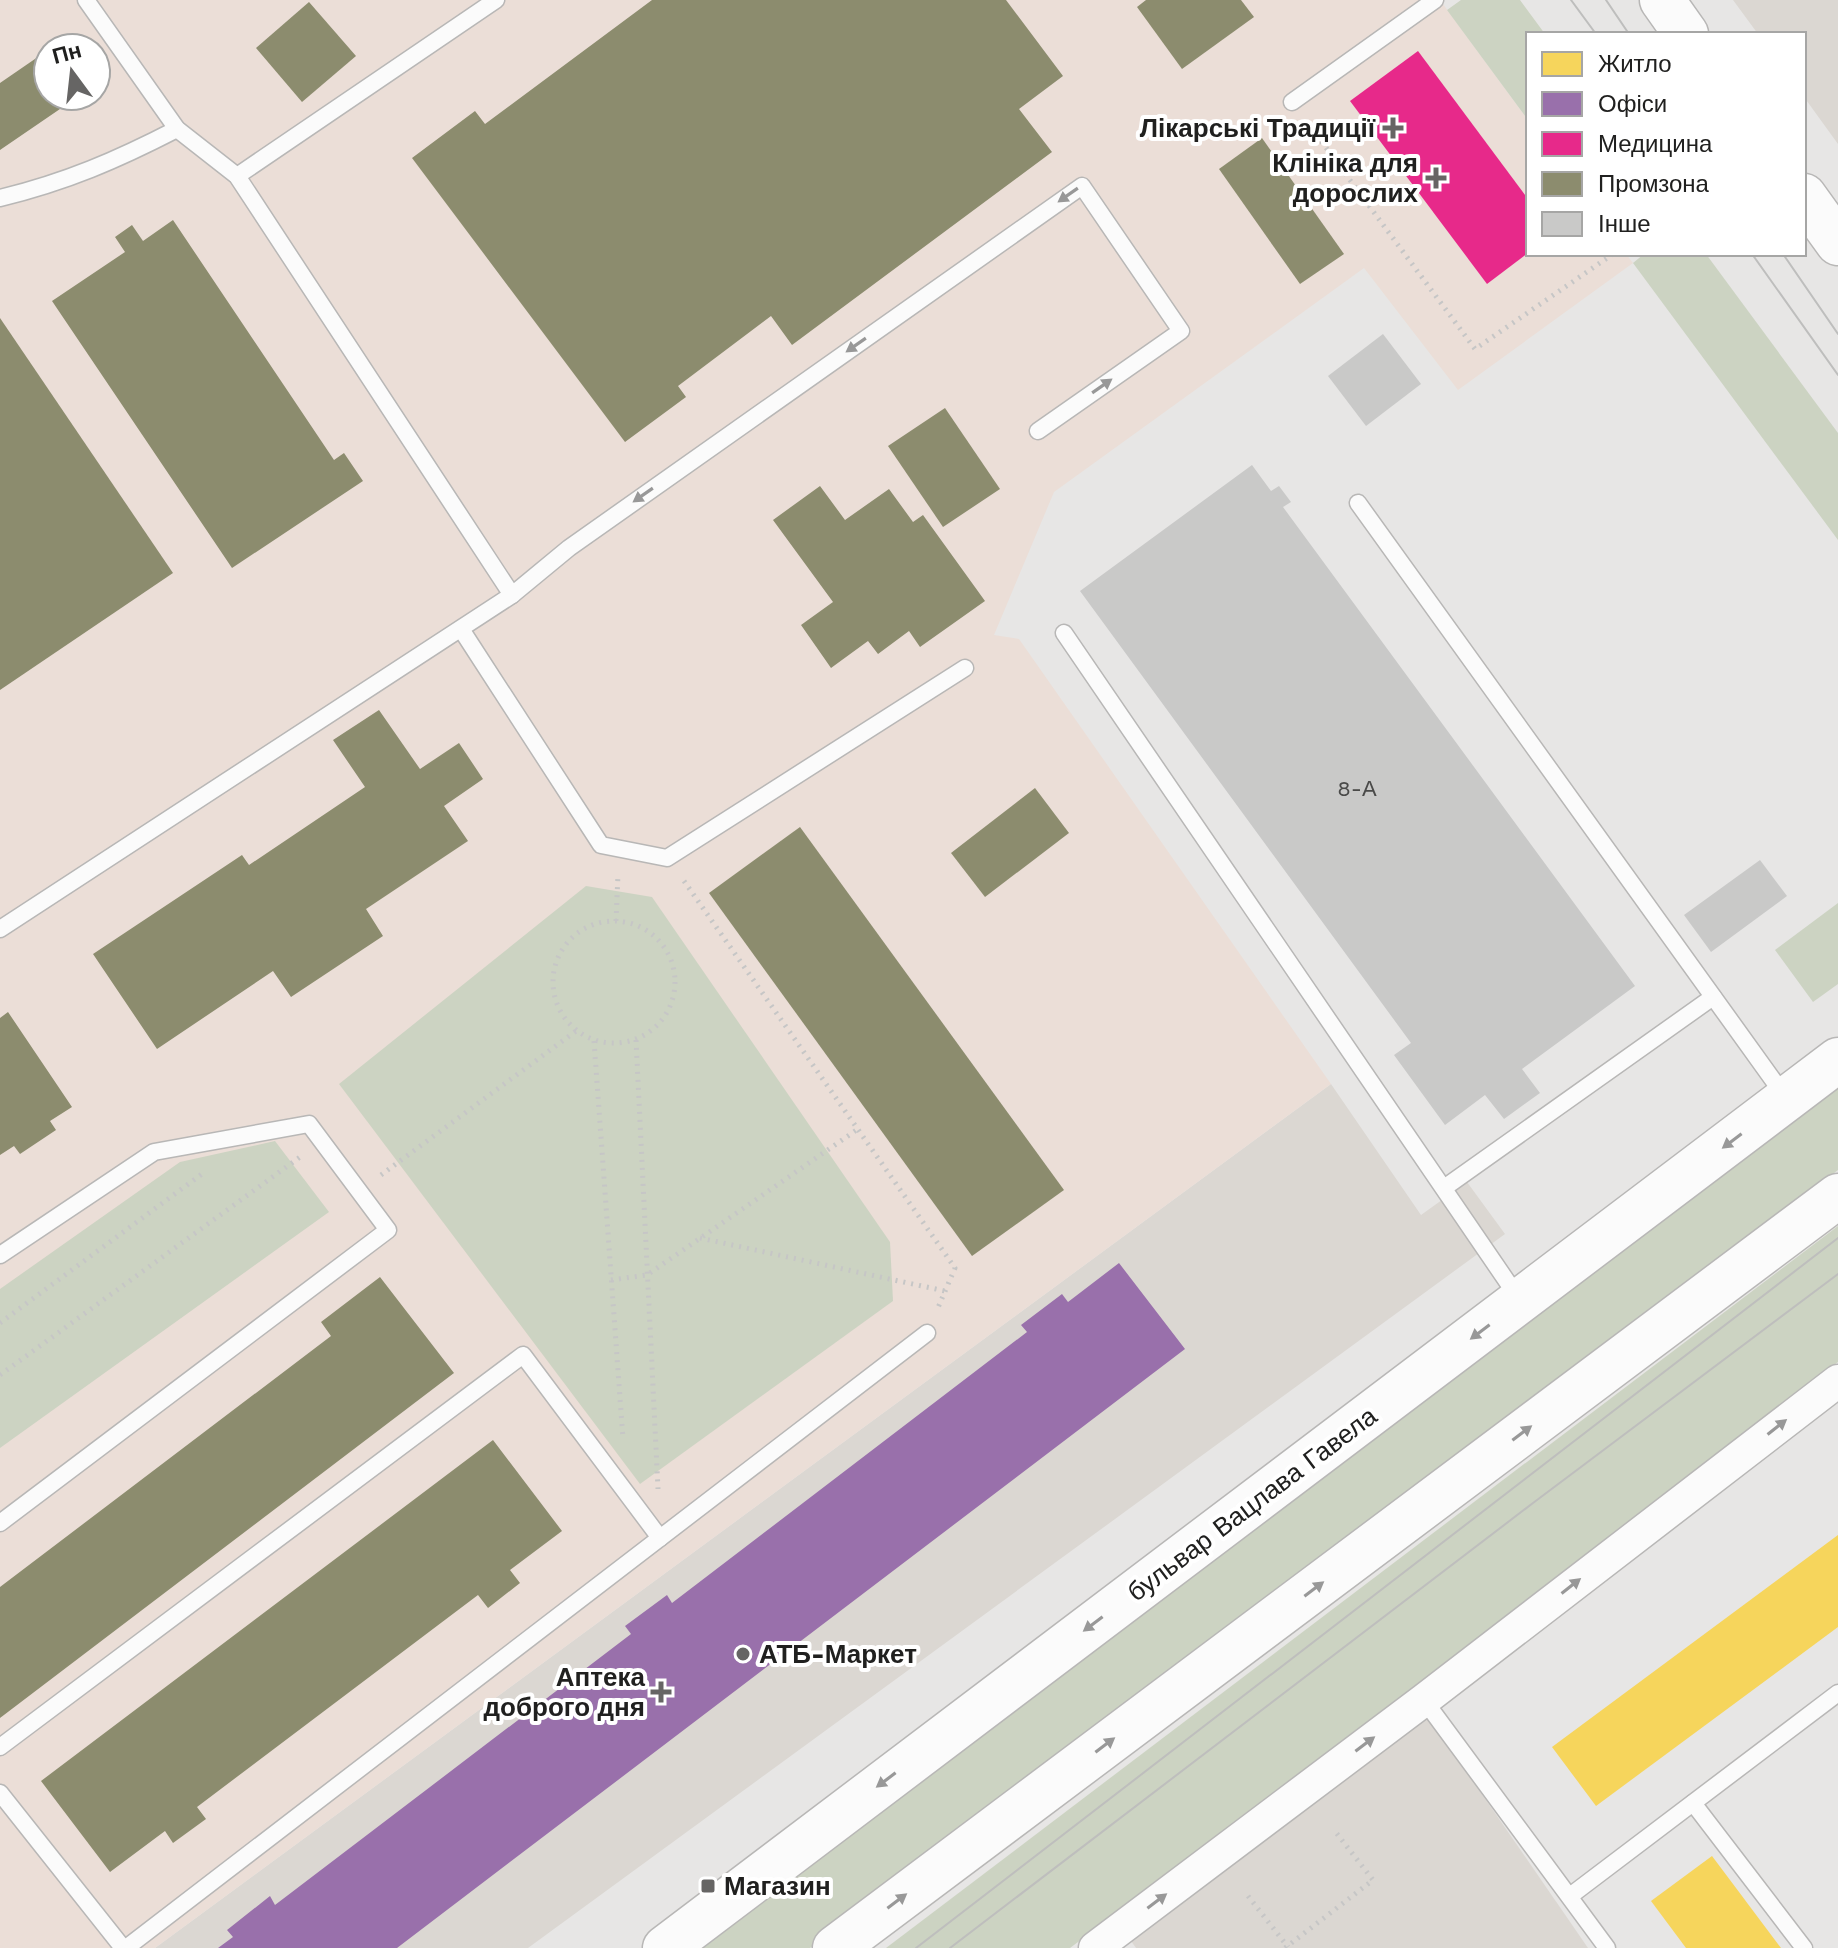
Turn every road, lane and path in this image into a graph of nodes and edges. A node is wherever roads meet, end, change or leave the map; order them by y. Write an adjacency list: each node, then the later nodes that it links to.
1 (86, 0): 7 (lane)
2 (496, 0): 8 (lane)
3 (1435, 0): 6 (lane)
4 (1662, 0): 5 (main road)
5 (1685, 32)
6 (1292, 102): 12 (path)
7 (177, 129): 8 (lane); 9 (lane)
8 (237, 176): 15 (lane)
9 (0, 198)
10 (1806, 199): 11 (main road)
11 (1838, 243)
12 (1610, 256)
13 (1038, 431): 15 (lane, one-way to 15)
14 (1358, 503): 23 (lane)
15 (512, 595): 16 (lane)
16 (461, 629): 19 (lane); 22 (lane)
17 (1064, 633): 32 (lane)
18 (965, 668): 20 (lane)
19 (618, 847): 20 (lane); 21 (path)
20 (667, 858): 29 (path)
21 (616, 921): 24 (path); 25 (path)
22 (0, 929)
23 (1713, 997): 28 (lane); 32 (lane)
24 (576, 1031): 26 (path); 33 (path)
25 (636, 1040): 26 (path); 37 (path)
26 (594, 1041): 38 (path)
27 (1838, 1060): 28 (main road, бульвар Вацлава Гавела)
28 (1787, 1099): 40 (main road, бульвар Вацлава Гавела, one-way to 40)
29 (858, 1129): 35 (path); 39 (path)
30 (259, 1133): 31 (lane); 36 (lane); 41 (path)
31 (322, 1141): 33 (lane); 43 (path)
32 (1444, 1188): 40 (lane)
33 (359, 1191): 46 (lane)
34 (1838, 1196): 59 (main road, one-way to 34)
35 (699, 1238): 37 (path); 39 (path)
36 (0, 1255)
37 (647, 1275): 38 (path); 47 (path)
38 (611, 1280): 45 (path)
39 (945, 1291): 42 (path)
40 (1521, 1301): 58 (main road, бульвар Вацлава Гавела, one-way to 58)
41 (0, 1323)
42 (927, 1333): 47 (lane)
43 (0, 1375)
44 (1838, 1381): 49 (street, one-way to 44)
45 (627, 1493): 47 (lane); 50 (lane)
46 (0, 1523)
47 (660, 1538): 57 (lane)
48 (1838, 1693): 52 (lane)
49 (1424, 1700): 55 (lane); 60 (street, one-way to 49)
50 (0, 1747)
51 (0, 1793): 57 (lane)
52 (1693, 1803): 55 (lane); 62 (lane)
53 (1334, 1830): 56 (path)
54 (1248, 1896): 56 (path)
55 (1570, 1896): 61 (lane)
56 (1287, 1947)
57 (125, 1948)
58 (665, 1948)
59 (835, 1948)
60 (1095, 1948)
61 (1607, 1948)
62 (1804, 1948)

